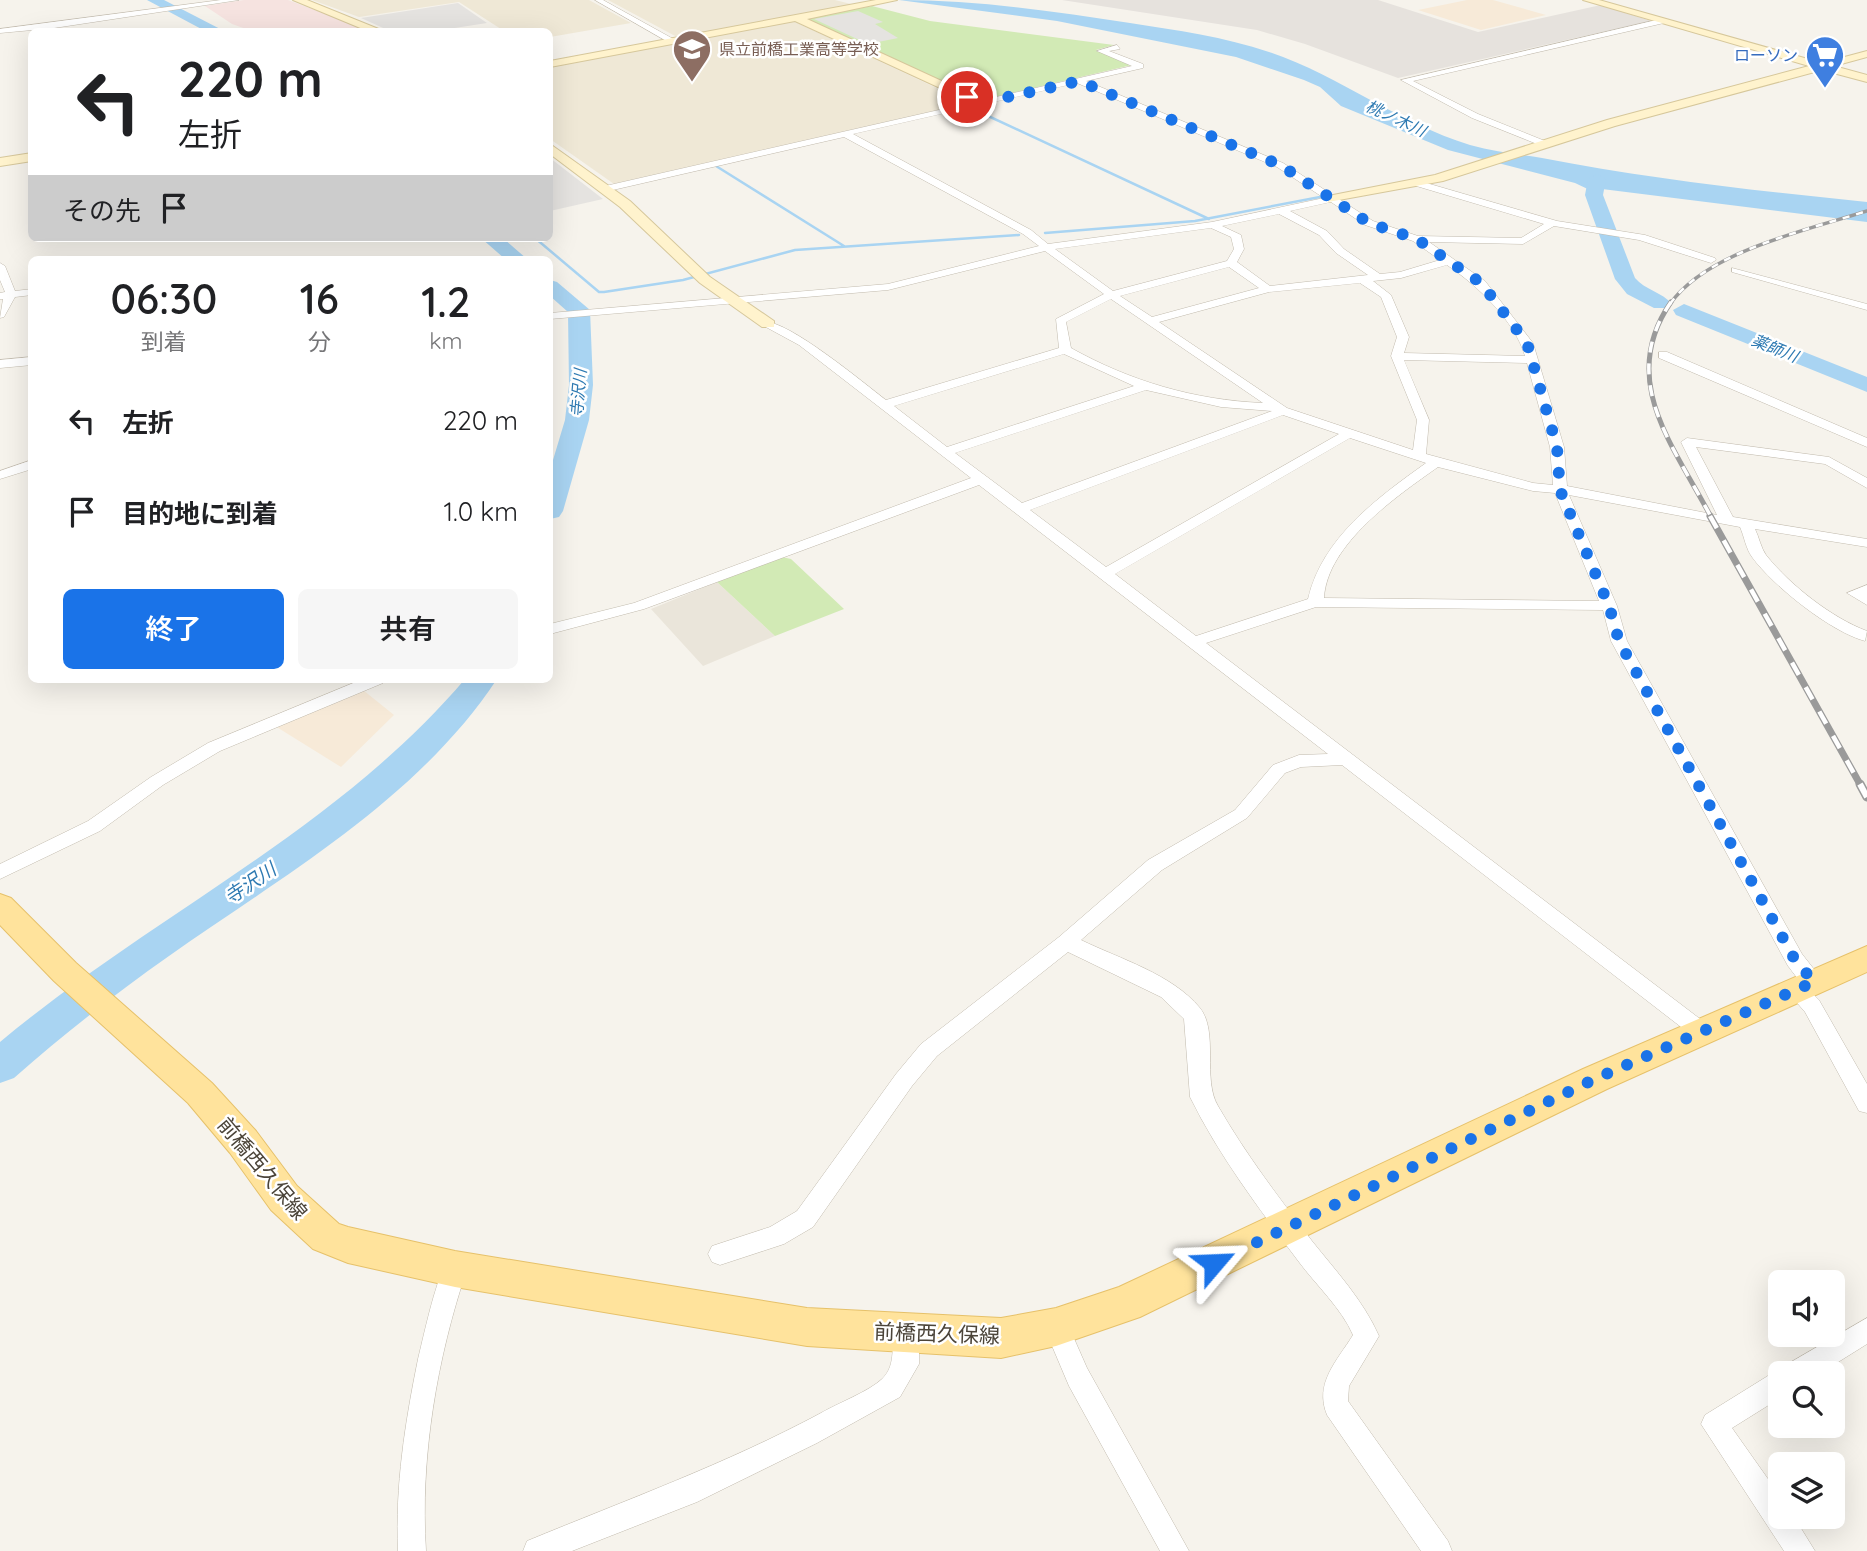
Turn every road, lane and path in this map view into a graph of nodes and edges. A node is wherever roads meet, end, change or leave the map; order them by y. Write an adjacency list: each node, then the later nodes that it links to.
1 (236, 0): 9 (street)
2 (298, 0): 8 (street)
3 (598, 0): 10 (street)
4 (892, 0): 6 (street)
5 (1588, 0): 7 (street)
6 (797, 18): 10 (street); 17 (street)
7 (1661, 21): 14 (street); 19 (street)
8 (371, 28)
9 (0, 31)
10 (673, 41): 13 (street)
11 (1117, 47): 16 (street)
12 (1867, 54): 14 (street)
13 (553, 63)
14 (1820, 66): 15 (street); 19 (street)
15 (1867, 79)
16 (1079, 81): 17 (street); 25 (street)
17 (981, 103): 18 (street)
18 (846, 134): 24 (street); 30 (street)
19 (1539, 145): 23 (street)
20 (553, 150): 24 (street)
21 (28, 158): 22 (street)
22 (0, 162)
23 (1416, 183): 25 (street); 27 (street)
24 (604, 189): 42 (street)
25 (1333, 200): 26 (street); 29 (street)
26 (1280, 210): 28 (street); 36 (street)
27 (1552, 223): 29 (street); 31 (street)
28 (1212, 225): 30 (street); 33 (street)
29 (1417, 239): 32 (street)
30 (1048, 247): 41 (street); 42 (street)
31 (1711, 260)
32 (1448, 261): 36 (street); 51 (street)
33 (1231, 263): 38 (street); 41 (street)
34 (0, 266): 40 (street)
35 (1737, 270): 43 (street)
36 (1377, 277): 37 (street)
37 (1362, 279): 38 (street); 50 (street)
38 (1268, 289): 46 (street)
39 (28, 292): 40 (street)
40 (5, 295): 44 (street)
41 (1111, 295): 46 (street); 48 (street)
42 (733, 302): 45 (street); 47 (street)
43 (1867, 307)
44 (0, 315)
45 (553, 316)
46 (1150, 321): 56 (street)
47 (768, 324): 55 (street)
48 (1065, 350): 54 (street); 55 (street)
49 (1663, 355): 58 (street)
50 (1397, 356): 51 (street); 60 (street)
51 (1532, 360): 66 (street)
52 (28, 361): 53 (street)
53 (0, 364)
54 (1146, 386): 56 (street); 59 (street)
55 (884, 405): 59 (street)
56 (1279, 409): 57 (street); 67 (street)
57 (1351, 432): 60 (street); 71 (street)
58 (1856, 450): 65 (street); 68 (street)
59 (944, 452): 64 (street)
60 (1419, 455): 61 (street)
61 (1436, 462): 66 (street); 74 (street)
62 (28, 465): 63 (street)
63 (0, 475)
64 (979, 480): 67 (street); 76 (street)
65 (1867, 484)
66 (1560, 490): 68 (street); 75 (street)
67 (1019, 509): 71 (street)
68 (1727, 520): 69 (street)
69 (1746, 523): 70 (street); 77 (street)
70 (1867, 543)
71 (1105, 574): 78 (street)
72 (1867, 589): 73 (street)
73 (1867, 600)
74 (1318, 601): 75 (street); 78 (street)
75 (1609, 606): 85 (street)
76 (556, 628)
77 (1865, 636)
78 (1194, 642): 80 (street)
79 (367, 683): 81 (street)
80 (1347, 759): 83 (street); 86 (street)
81 (0, 872)
82 (0, 906): 90 (main road, 前橋西久保線)
83 (1066, 942): 88 (street); 89 (street)
84 (1867, 958): 85 (main road, 前橋西久保線)
85 (1805, 986): 86 (main road, 前橋西久保線); 87 (street)
86 (1700, 1031): 88 (main road, 前橋西久保線)
87 (1867, 1104)
88 (1287, 1227): 91 (main road, 前橋西久保線); 99 (street)
89 (720, 1254)
90 (456, 1269): 93 (main road, 前橋西久保線); 96 (street)
91 (1056, 1328): 93 (main road, 前橋西久保線); 98 (street)
92 (1867, 1329): 94 (street)
93 (906, 1334): 97 (street)
94 (1817, 1361)
95 (1768, 1390): 100 (street)
96 (412, 1551)
97 (537, 1551)
98 (1175, 1551)
99 (1438, 1551)
100 (1801, 1551)

